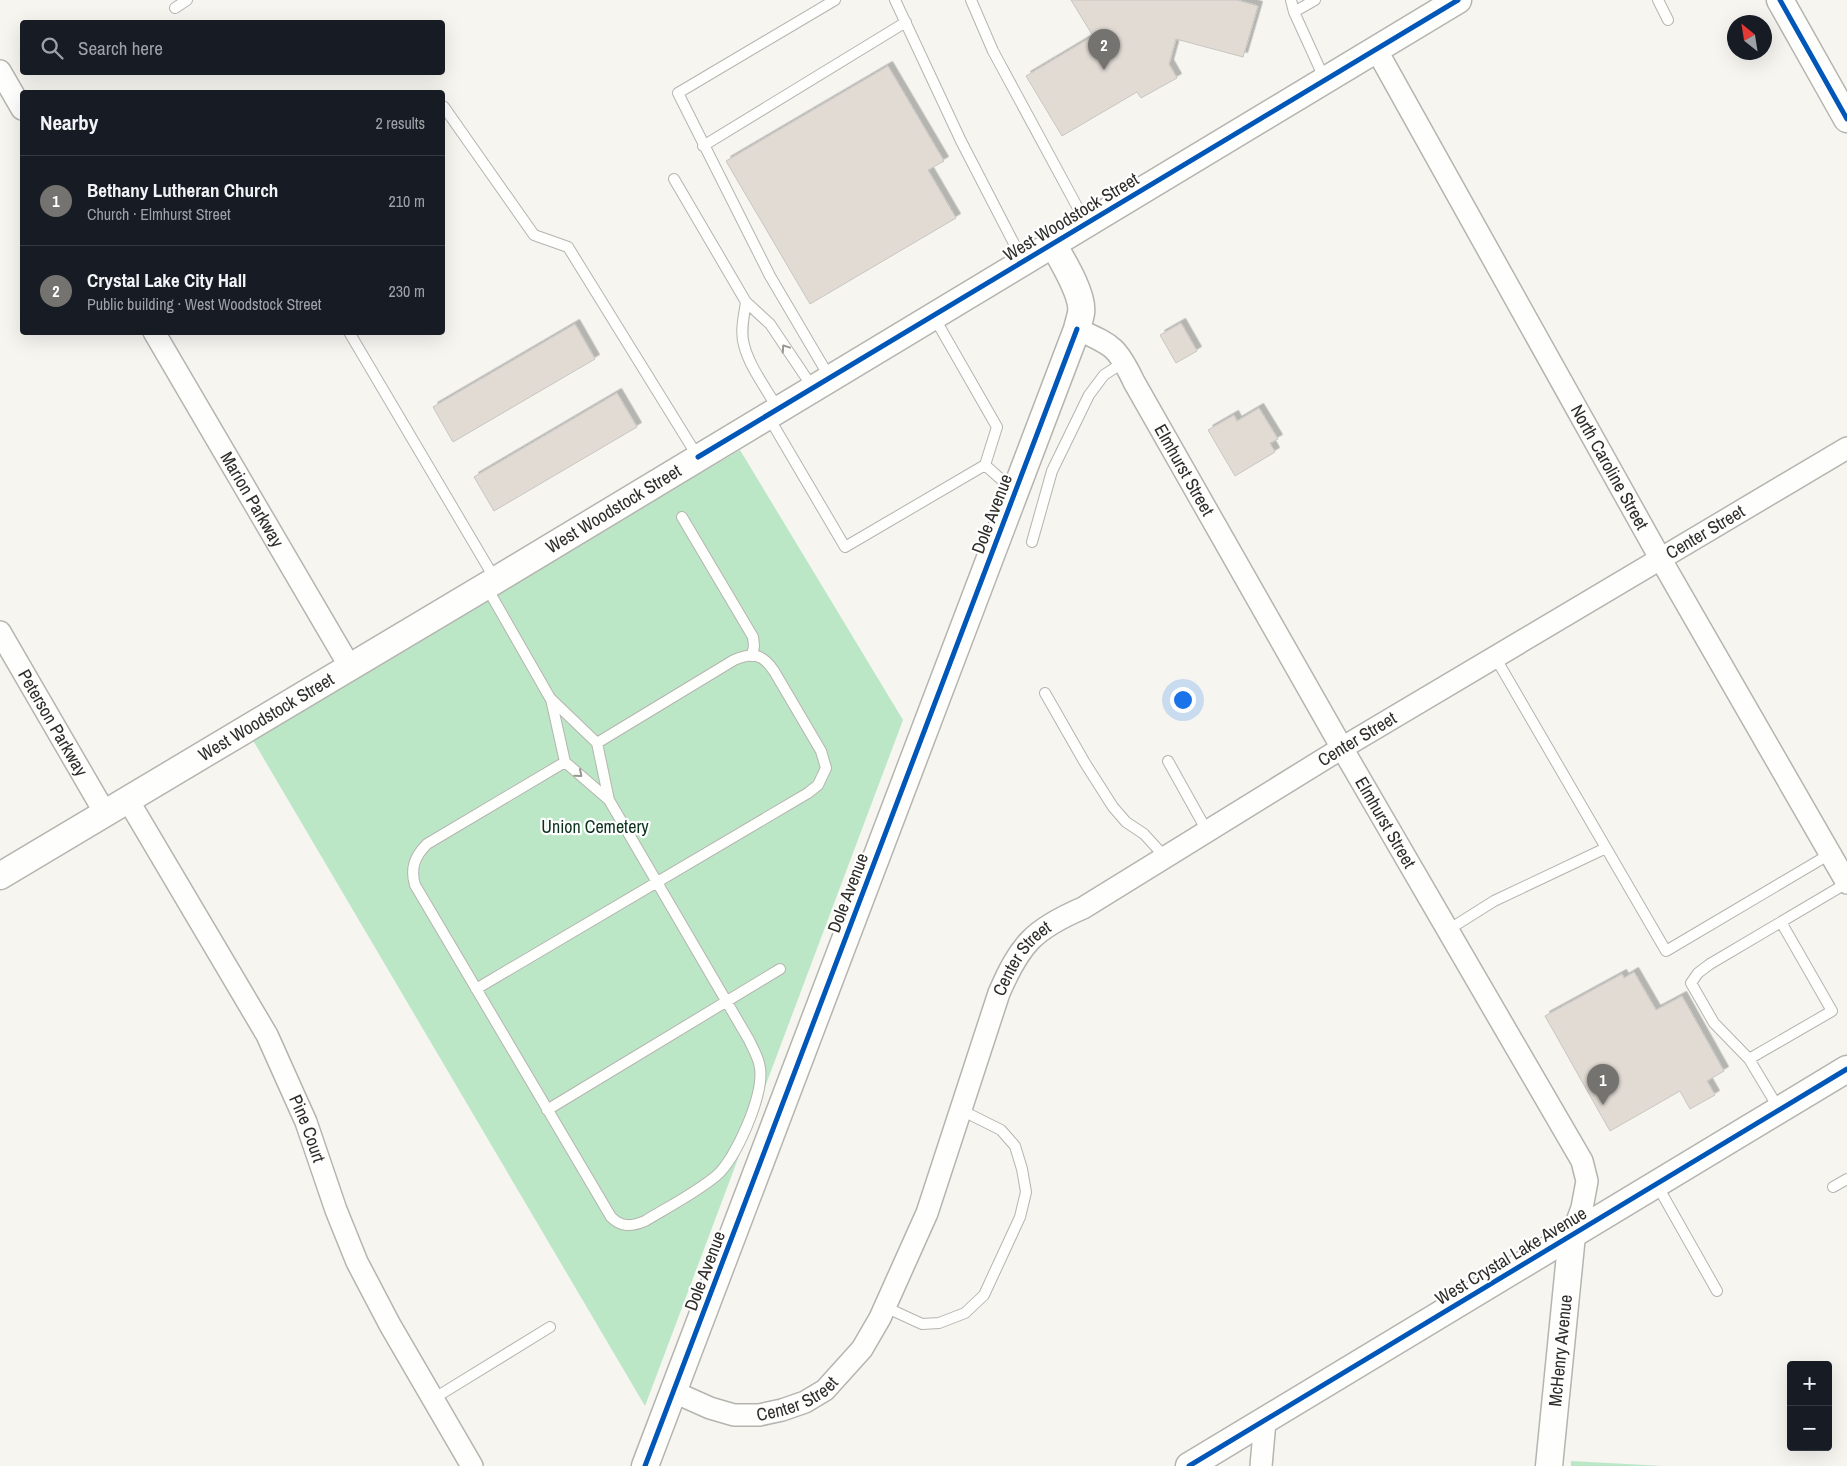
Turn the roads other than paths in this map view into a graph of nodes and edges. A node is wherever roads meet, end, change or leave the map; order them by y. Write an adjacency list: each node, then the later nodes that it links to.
1 (188, 0): 10 (lane)
2 (835, 0): 20 (lane)
3 (895, 0): 13 (lane)
4 (970, 0): 22 (lane)
5 (1292, 0): 11 (lane)
6 (1315, 0): 11 (lane)
7 (1458, 0): 14 (street, West Woodstock Street)
8 (1658, 0): 12 (lane)
9 (1780, 0): 19 (street)
10 (175, 8)
11 (1294, 12): 16 (lane)
12 (1668, 20)
13 (906, 22): 20 (lane); 24 (lane)
14 (1376, 49): 16 (street, West Woodstock Street); 39 (street, North Caroline Street)
15 (0, 71): 17 (street)
16 (1325, 80): 22 (street, West Woodstock Street)
17 (20, 106)
18 (445, 108): 34 (lane)
19 (1847, 119)
20 (703, 146): 31 (lane)
21 (674, 179): 25 (lane)
22 (1086, 223): 23 (street, West Woodstock Street)
23 (1053, 244): 24 (street, West Woodstock Street); 27 (street, Dole Avenue)
24 (1023, 261): 26 (street, West Woodstock Street)
25 (746, 302): 31 (lane, one-way to 25); 32 (lane)
26 (934, 315): 31 (street, West Woodstock Street); 35 (lane)
27 (1076, 329): 30 (street, Elmhurst Street); 36 (street, Dole Avenue)
28 (156, 335): 44 (street, Marion Parkway)
29 (351, 335): 40 (lane)
30 (1124, 362): 38 (lane); 48 (street, Elmhurst Street)
31 (821, 383): 32 (street, West Woodstock Street)
32 (773, 412): 34 (street, West Woodstock Street); 35 (lane)
33 (1847, 448): 39 (street, Center Street)
34 (698, 457): 40 (street, West Woodstock Street)
35 (985, 465): 36 (lane)
36 (1015, 492): 78 (street, Dole Avenue)
37 (682, 517): 42 (lane)
38 (1032, 542)
39 (1660, 558): 43 (street, Center Street); 56 (street, North Caroline Street)
40 (490, 583): 44 (street, West Woodstock Street); 46 (lane)
41 (0, 632): 53 (street, Peterson Parkway)
42 (752, 656): 47 (lane); 59 (lane)
43 (1495, 657): 48 (street, Center Street); 55 (lane)
44 (350, 667): 51 (street, West Woodstock Street)
45 (1045, 693): 57 (lane)
46 (550, 698): 47 (lane); 50 (lane)
47 (597, 743): 52 (lane)
48 (1342, 748): 54 (street, Center Street); 62 (street, Elmhurst Street)
49 (1168, 761): 54 (lane)
50 (565, 762): 52 (lane, one-way to 52); 64 (lane)
51 (128, 800): 53 (street, West Woodstock Street); 79 (street, Pine Court)
52 (609, 800): 59 (lane)
53 (105, 813): 58 (street, West Woodstock Street)
54 (1207, 831): 57 (street, Center Street)
55 (1606, 848): 56 (lane); 62 (lane)
56 (1830, 854): 60 (street, North Caroline Street)
57 (1165, 857): 69 (street, Center Street)
58 (0, 876)
59 (656, 881): 64 (lane); 65 (lane)
60 (1847, 883): 61 (lane)
61 (1781, 922): 66 (lane); 66 (lane)
62 (1448, 930): 74 (street, Elmhurst Street)
63 (780, 969): 65 (lane)
64 (476, 989): 68 (lane)
65 (727, 1001): 68 (lane); 68 (lane)
66 (1749, 1060): 70 (lane)
67 (1847, 1069): 70 (street, West Crystal Lake Avenue)
68 (548, 1110)
69 (961, 1110): 76 (street, Center Street); 76 (lane)
70 (1779, 1110): 72 (street, West Crystal Lake Avenue)
71 (1847, 1179): 73 (lane)
72 (1656, 1184): 74 (street, West Crystal Lake Avenue); 75 (lane)
73 (1833, 1187)
74 (1572, 1234): 80 (street, West Crystal Lake Avenue); 85 (street, McHenry Avenue)
75 (1718, 1291)
76 (885, 1307): 78 (street, Center Street)
77 (550, 1326): 79 (lane)
78 (674, 1392): 82 (street, Dole Avenue)
79 (433, 1399): 81 (street, Pine Court)
80 (1265, 1421): 83 (street, West Crystal Lake Avenue); 84 (street)
81 (472, 1466)
82 (645, 1466)
83 (1189, 1466)
84 (1261, 1466)
85 (1549, 1466)

